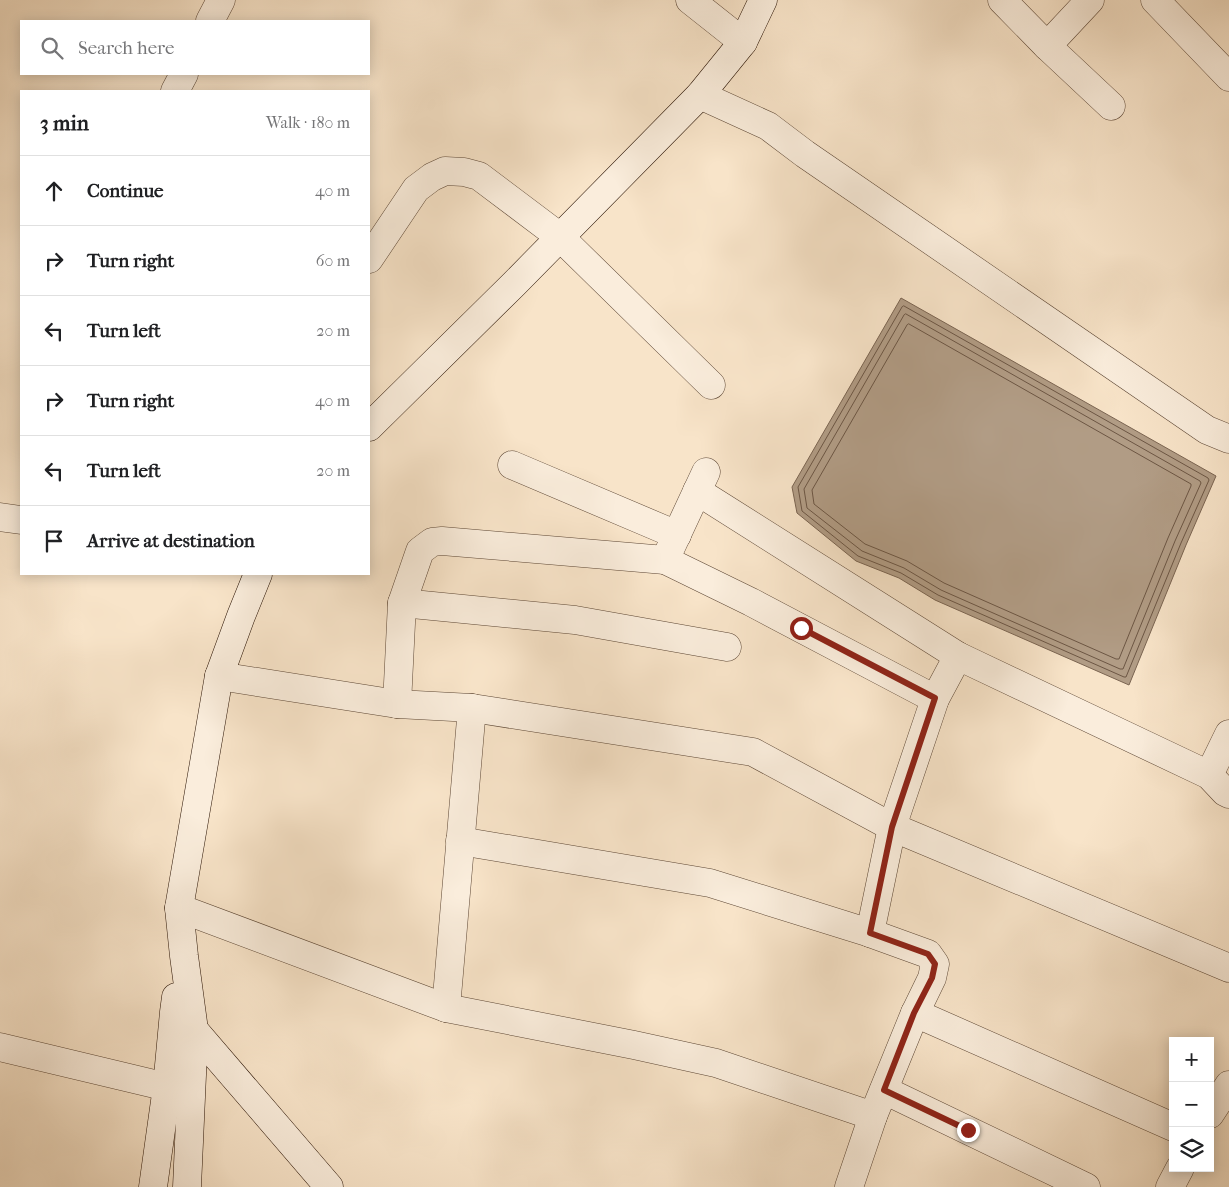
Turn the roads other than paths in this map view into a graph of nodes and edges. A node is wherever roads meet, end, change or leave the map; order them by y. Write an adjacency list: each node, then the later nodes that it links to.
1 (221, 0): 7 (street)
2 (690, 0): 8 (street)
3 (763, 0): 8 (street)
4 (1002, 0): 9 (street)
5 (1090, 0): 9 (street)
6 (1155, 0): 11 (street)
7 (211, 20)
8 (743, 42): 13 (street)
9 (1047, 46): 14 (street)
10 (183, 75): 12 (street)
11 (1229, 77)
12 (176, 90)
13 (700, 95): 15 (street); 19 (street)
14 (1111, 106)
15 (560, 237): 16 (street); 17 (street); 18 (street)
16 (370, 258)
17 (711, 385)
18 (370, 427)
19 (1229, 439)
20 (512, 465): 23 (street)
21 (0, 517): 22 (street)
22 (20, 520)
23 (677, 535): 24 (street); 28 (street)
24 (665, 560): 26 (street); 30 (street)
25 (258, 575): 29 (street)
26 (402, 603): 27 (street); 31 (street)
27 (728, 647)
28 (958, 656): 30 (street); 34 (street)
29 (219, 676): 31 (street); 38 (street)
30 (935, 698): 36 (street)
31 (397, 704): 32 (street)
32 (472, 708): 36 (street); 37 (street)
33 (1229, 734): 34 (street)
34 (1209, 775): 35 (street)
35 (1229, 794)
36 (892, 827): 39 (street); 41 (street)
37 (460, 841): 39 (street); 42 (street)
38 (179, 908): 40 (street); 42 (street)
39 (870, 933): 44 (street)
40 (184, 956): 43 (street); 45 (street)
41 (1229, 968)
42 (446, 1008): 51 (street)
43 (174, 1012): 45 (street); 48 (street)
44 (914, 1013): 49 (street); 52 (street)
45 (194, 1030): 55 (street); 56 (street)
46 (0, 1047): 48 (street)
47 (1229, 1084): 50 (street)
48 (167, 1087): 54 (street)
49 (884, 1090): 51 (street); 58 (street)
50 (1214, 1108)
51 (873, 1116): 57 (street)
52 (1169, 1125)
53 (1178, 1172): 59 (street)
54 (153, 1187)
55 (187, 1187)
56 (330, 1187)
57 (850, 1187)
58 (1086, 1187)
59 (1170, 1187)

